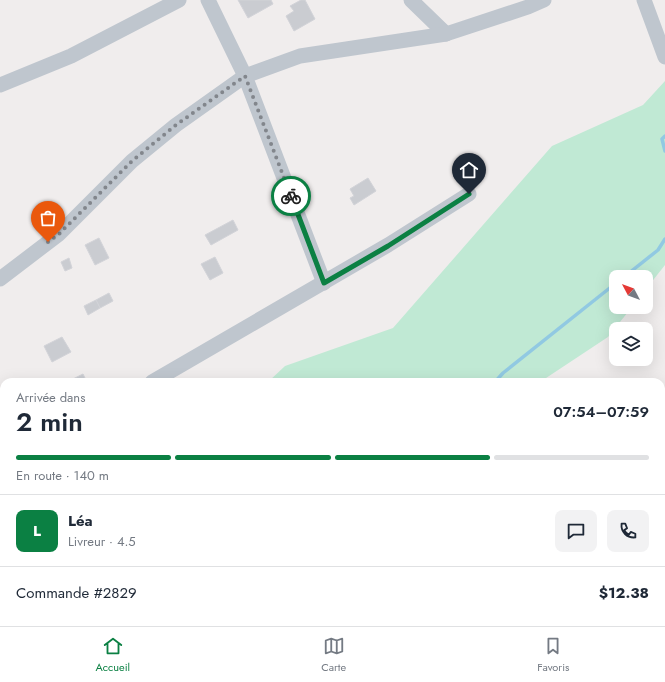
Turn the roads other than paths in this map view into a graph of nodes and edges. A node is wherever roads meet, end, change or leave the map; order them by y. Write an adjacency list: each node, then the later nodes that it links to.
1 (179, 0): 9 (street)
2 (208, 0): 8 (street)
3 (411, 0): 6 (street)
4 (544, 0): 6 (street)
5 (644, 0): 7 (street)
6 (446, 34): 8 (street)
7 (665, 57)
8 (245, 76): 11 (street); 12 (street)
9 (0, 85)
10 (469, 194): 12 (street)
11 (0, 280)
12 (324, 283): 13 (street)
13 (159, 378)

